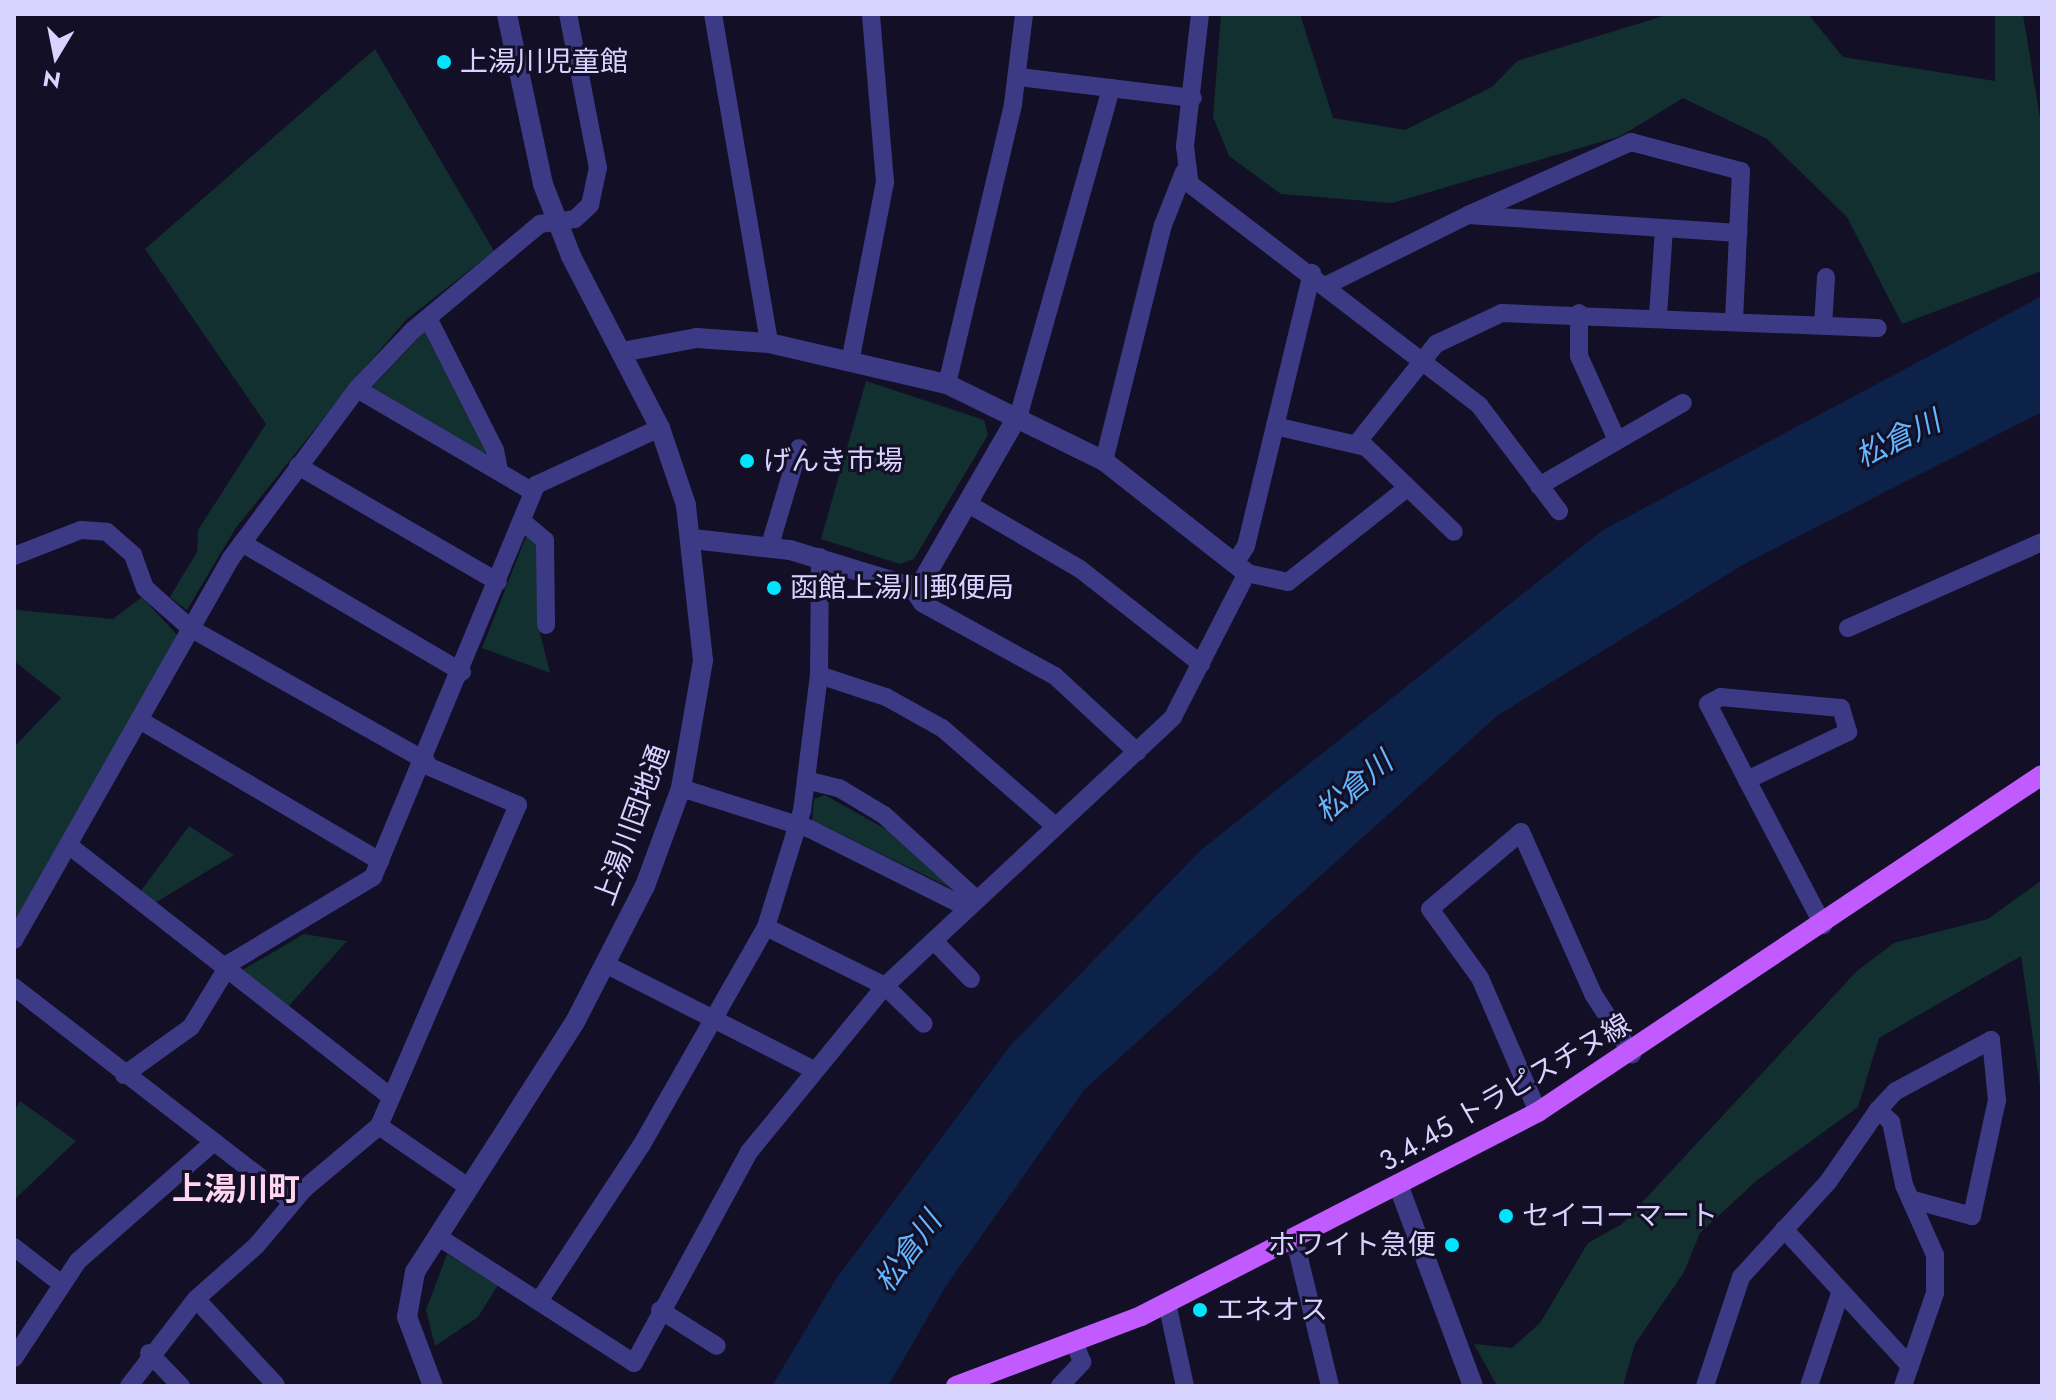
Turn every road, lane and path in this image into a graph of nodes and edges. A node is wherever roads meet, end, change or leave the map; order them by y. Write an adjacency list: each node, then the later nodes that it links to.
1 (507, 14): 12 (street, 上湯川団地通)
2 (568, 14): 12 (street)
3 (713, 14): 24 (street)
4 (871, 14): 27 (street)
5 (1024, 14): 7 (street)
6 (1200, 14): 9 (street)
7 (1019, 77): 8 (street); 28 (street)
8 (1111, 88): 9 (street); 31 (street)
9 (1193, 98): 10 (street)
10 (1184, 172): 15 (street); 37 (street)
11 (1468, 215): 13 (street); 14 (street); 17 (street)
12 (557, 220): 20 (street); 25 (street, 上湯川団地通)
13 (1664, 230): 14 (street); 19 (street)
14 (1738, 233): 21 (street)
15 (1312, 273): 17 (street); 32 (street)
16 (1826, 277): 22 (street)
17 (1336, 281): 26 (street)
18 (1579, 313): 19 (street); 26 (street); 34 (street)
19 (1658, 315): 21 (street)
20 (428, 318): 29 (street); 39 (street)
21 (1734, 320): 22 (street)
22 (1823, 325): 23 (street)
23 (1878, 328)
24 (769, 343): 25 (street); 27 (street)
25 (622, 352): 33 (street, 上湯川団地通)
26 (1427, 354): 35 (street); 40 (street)
27 (851, 357): 28 (street)
28 (947, 384): 31 (street)
29 (357, 389): 38 (street); 39 (street)
30 (1683, 403): 34 (street)
31 (1019, 414): 37 (street); 43 (street)
32 (1275, 426): 35 (street); 53 (street)
33 (660, 428): 42 (street); 47 (street, 上湯川団地通)
34 (1616, 438): 40 (street)
35 (1357, 443): 41 (street)
36 (799, 448): 50 (street)
37 (1104, 461): 53 (street)
38 (298, 466): 49 (street); 54 (street)
39 (499, 471): 42 (street)
40 (1539, 486): 44 (street)
41 (1407, 488): 46 (street); 53 (street)
42 (533, 492): 45 (street)
43 (970, 505): 55 (street); 59 (street)
44 (1559, 511)
45 (522, 521): 54 (street); 56 (street)
46 (1454, 532)
47 (693, 539): 50 (street); 68 (street, 上湯川団地通)
48 (2042, 542): 58 (street)
49 (242, 543): 57 (street); 60 (street)
50 (770, 545): 52 (street)
51 (14, 556): 57 (street)
52 (820, 557): 55 (street); 61 (street)
53 (1241, 568): 59 (street)
54 (498, 582): 60 (street)
55 (911, 587): 63 (street)
56 (546, 625)
57 (190, 628): 62 (street); 64 (street)
58 (1848, 628)
59 (1201, 664): 63 (street)
60 (462, 672): 64 (street)
61 (819, 675): 66 (street); 70 (street)
62 (143, 722): 71 (street); 72 (street)
63 (1137, 752): 70 (street)
64 (426, 763): 72 (street); 88 (street)
65 (2042, 775): 74 (main road, 3.4.45 トラピスチヌ線)
66 (806, 780): 69 (street); 73 (street)
67 (1747, 780): 67 (street); 74 (street)
68 (681, 788): 69 (street); 78 (street, 上湯川団地通)
69 (798, 824): 73 (street); 75 (street)
70 (1054, 825): 73 (street)
71 (71, 847): 76 (street); 79 (street)
72 (380, 861): 79 (street)
73 (973, 904): 77 (street)
74 (1823, 925): 85 (main road, 3.4.45 トラピスチヌ線)
75 (766, 927): 81 (street); 83 (street)
76 (14, 940)
77 (934, 941): 80 (street); 81 (street)
78 (607, 965): 83 (street); 93 (street, 上湯川団地通)
79 (223, 972): 87 (street); 88 (street)
80 (971, 979)
81 (885, 986): 84 (street); 86 (street)
82 (14, 987): 87 (street)
83 (715, 1019): 86 (street); 104 (street)
84 (924, 1024)
85 (1632, 1054): 90 (main road, 3.4.45 トラピスチヌ線); 90 (street)
86 (814, 1070): 106 (street)
87 (124, 1075): 92 (street)
88 (390, 1096): 91 (street)
89 (1878, 1110): 95 (street); 95 (street); 97 (street)
90 (1538, 1112): 94 (main road, 3.4.45 トラピスチヌ線)
91 (379, 1126): 93 (street); 96 (street)
92 (214, 1142): 96 (street); 101 (street)
93 (468, 1187): 98 (street, 上湯川団地通)
94 (1399, 1187): 99 (main road, 3.4.45 トラピスチヌ線); 120 (street)
95 (1910, 1199): 111 (street)
96 (292, 1202): 103 (street)
97 (1784, 1229): 102 (street); 121 (street)
98 (437, 1236): 104 (street); 115 (street, 上湯川団地通)
99 (1295, 1241): 105 (main road, 3.4.45 トラピスチヌ線); 119 (street)
100 (14, 1247): 101 (street)
101 (59, 1282): 110 (street)
102 (1841, 1291): 111 (street); 122 (street)
103 (196, 1299): 109 (street); 112 (street)
104 (539, 1301): 106 (street)
105 (1167, 1303): 107 (main road, 3.4.45 トラピスチヌ線); 118 (street)
106 (660, 1310): 108 (street)
107 (1074, 1341): 116 (main road, 3.4.45 トラピスチヌ線); 117 (street)
108 (717, 1346)
109 (149, 1353): 113 (street); 114 (street)
110 (14, 1358)
111 (1910, 1366): 123 (street)
112 (276, 1385)
113 (129, 1386)
114 (181, 1386)
115 (433, 1386)
116 (956, 1386)
117 (1060, 1386)
118 (1185, 1386)
119 (1330, 1386)
120 (1473, 1386)
121 (1705, 1386)
122 (1809, 1386)
123 (1903, 1386)

